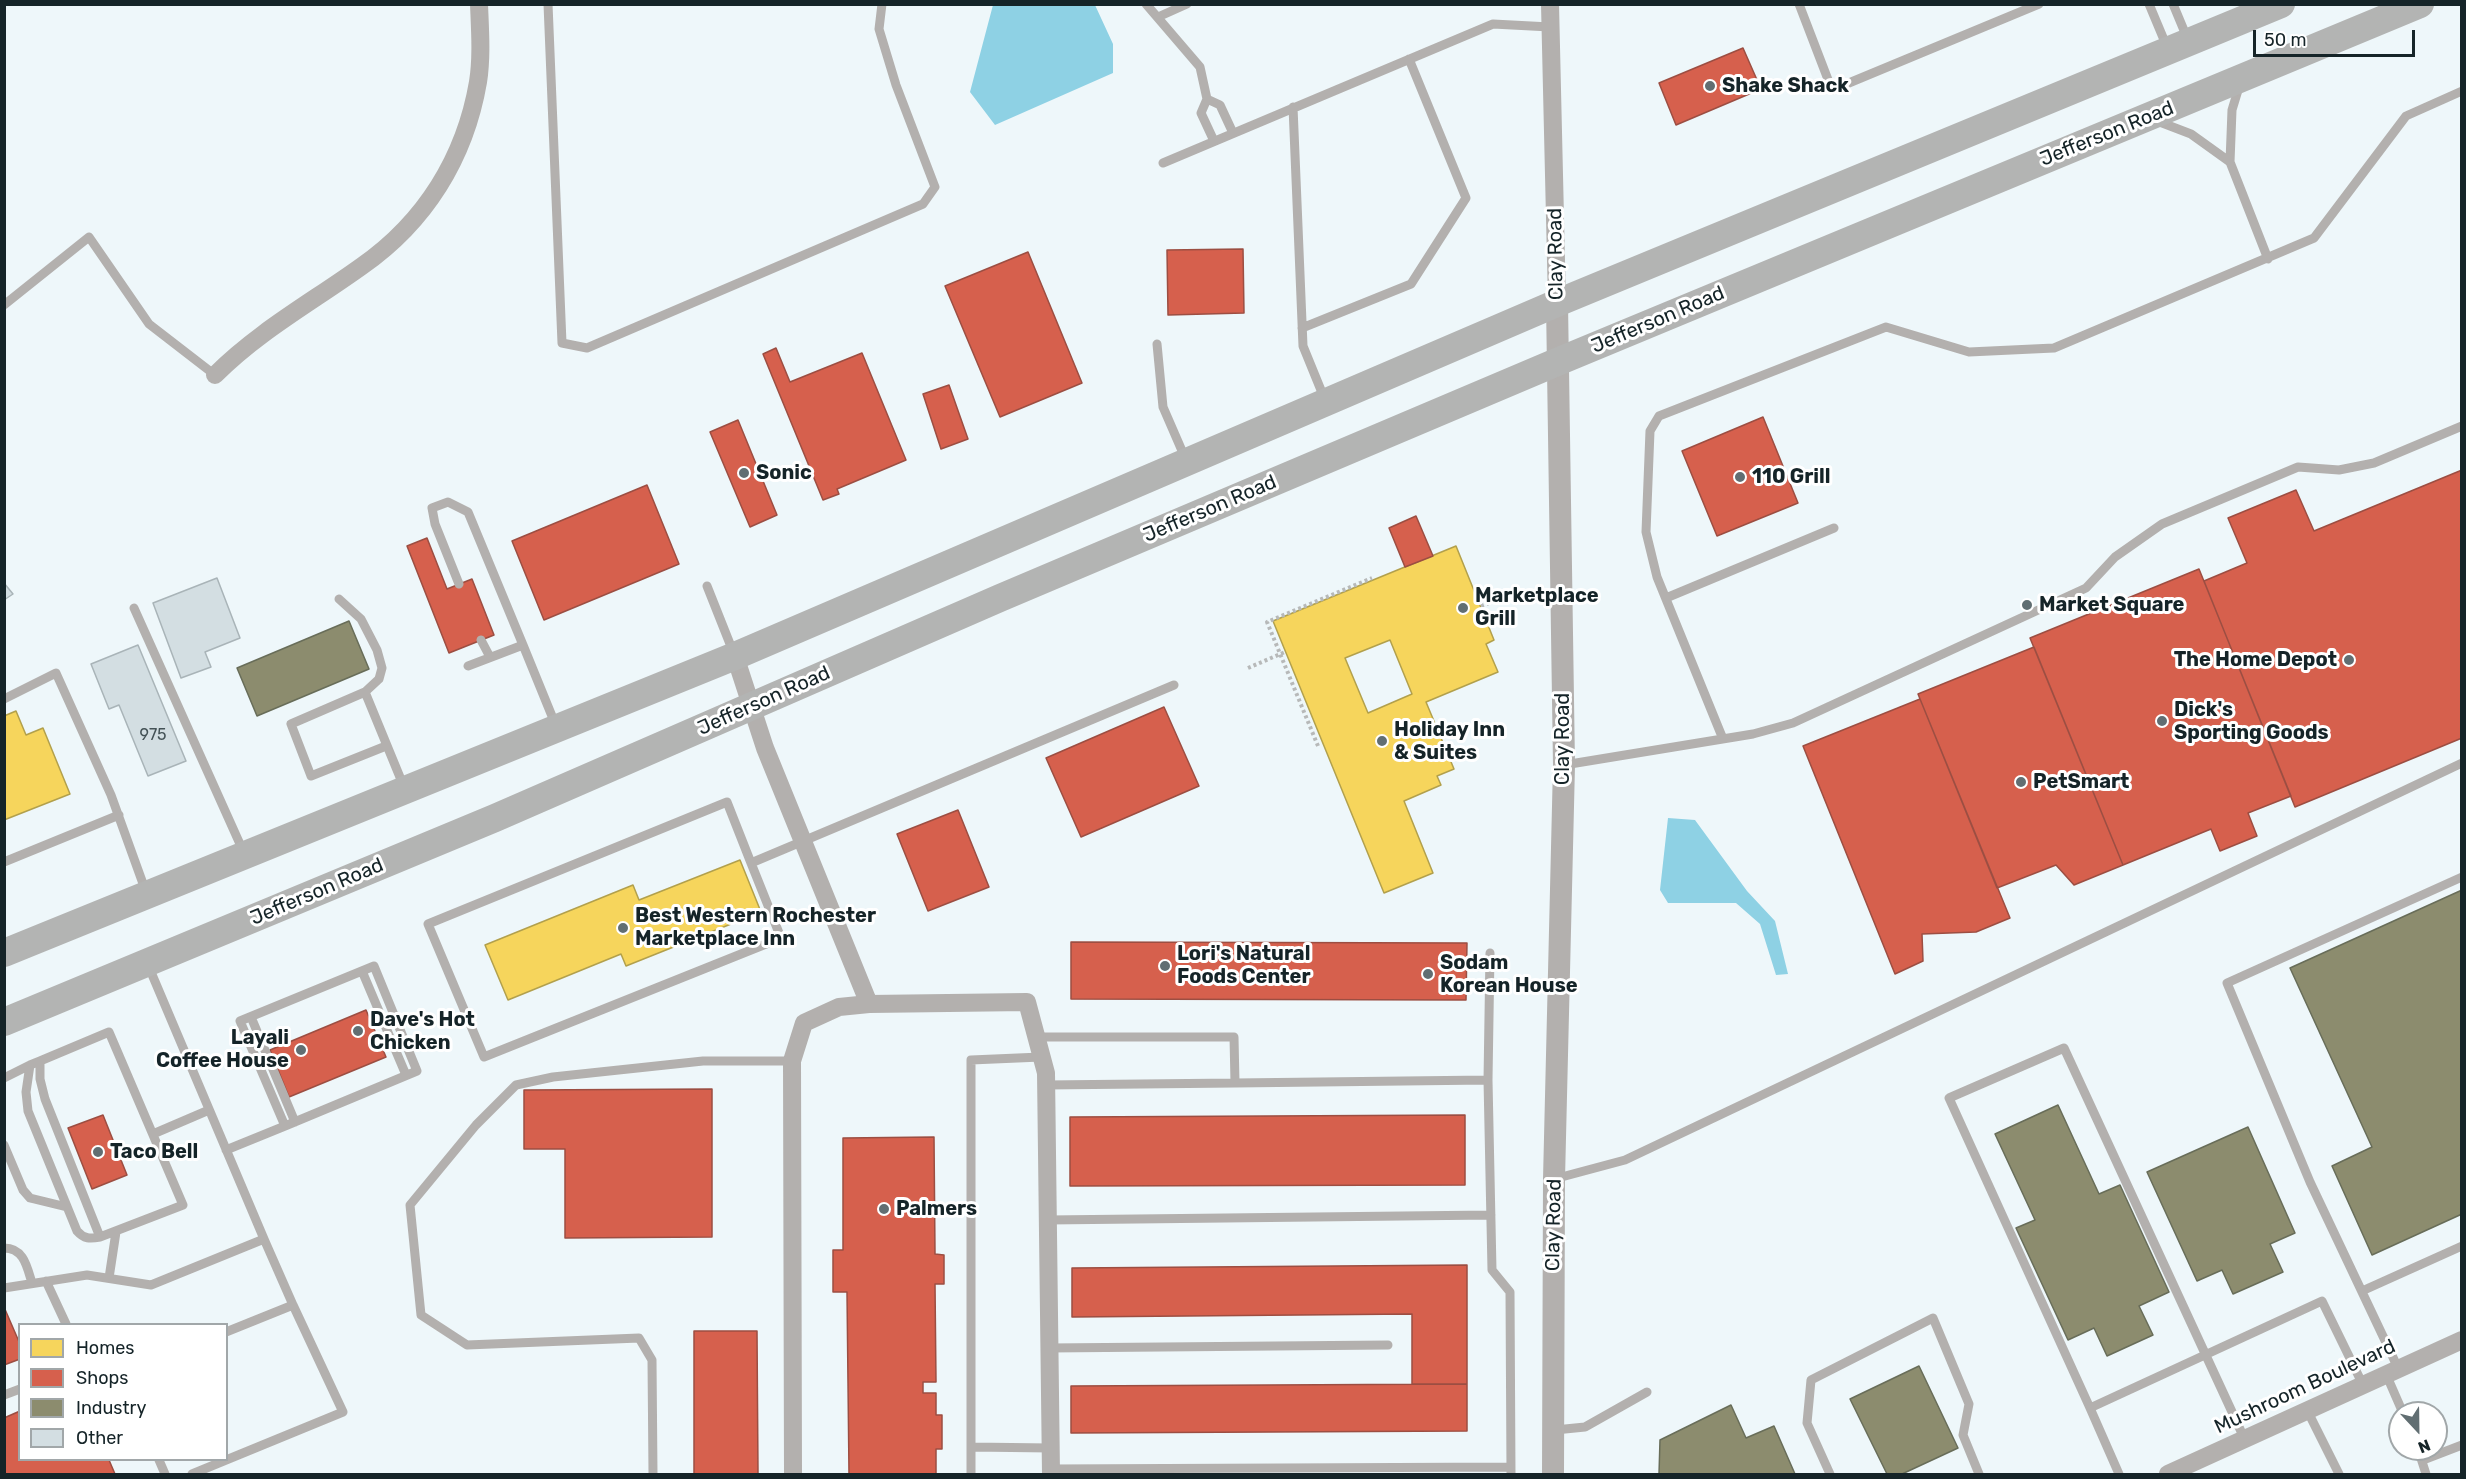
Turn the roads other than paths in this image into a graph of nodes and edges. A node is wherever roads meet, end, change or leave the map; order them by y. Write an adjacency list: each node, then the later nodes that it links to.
1 (479, 4): 32 (street)
2 (548, 4): 3 (lane)
3 (882, 4)
4 (1146, 4): 13 (lane)
5 (1187, 4): 13 (lane)
6 (1550, 4): 14 (street, Clay Road)
7 (1798, 4): 8 (lane)
8 (2039, 4)
9 (2149, 4): 15 (lane)
10 (2173, 4): 15 (lane)
11 (2281, 4): 15 (main road)
12 (2420, 4): 17 (main road, Jefferson Road)
13 (1158, 17): 19 (lane)
14 (1550, 27): 16 (lane); 27 (street, Clay Road)
15 (2179, 46): 27 (main road)
16 (1409, 59): 20 (lane); 29 (lane)
17 (2242, 78): 21 (main road, Jefferson Road); 24 (lane)
18 (2462, 92): 26 (lane)
19 (1207, 99): 22 (lane); 23 (lane)
20 (1293, 107): 22 (lane); 29 (lane)
21 (2144, 118): 24 (lane); 31 (main road, Jefferson Road)
22 (1233, 133): 23 (lane)
23 (1214, 141): 25 (lane)
24 (2230, 162): 26 (lane)
25 (1163, 163)
26 (2268, 259): 39 (lane)
27 (1557, 303): 31 (street, Clay Road); 33 (main road)
28 (4, 305): 32 (lane)
29 (1302, 328): 33 (lane)
30 (1157, 344): 35 (lane)
31 (1557, 362): 50 (main road, Jefferson Road); 55 (street, Clay Road)
32 (215, 375)
33 (1326, 402): 35 (main road)
34 (2462, 426): 52 (lane)
35 (1187, 462): 44 (main road)
36 (1834, 528): 39 (lane)
37 (459, 584): 43 (lane)
38 (707, 586): 44 (lane)
39 (1666, 598): 52 (lane)
40 (339, 599): 48 (lane)
41 (134, 608): 59 (lane)
42 (481, 640): 45 (lane)
43 (523, 645): 45 (lane); 51 (lane)
44 (735, 656): 50 (street); 51 (main road)
45 (490, 657): 46 (lane)
46 (468, 666)
47 (1174, 685): 58 (lane)
48 (365, 692): 53 (lane); 53 (lane)
49 (4, 699): 57 (lane)
50 (753, 706): 58 (street); 66 (main road, Jefferson Road)
51 (556, 728): 56 (main road)
52 (1724, 739): 55 (lane)
53 (386, 746): 56 (lane)
54 (2462, 763): 85 (lane)
55 (1564, 765): 85 (street, Clay Road)
56 (405, 790): 59 (main road)
57 (118, 815): 60 (lane); 63 (lane)
58 (801, 841): 61 (lane); 67 (street)
59 (245, 855): 63 (main road)
60 (4, 862)
61 (751, 863): 61 (lane)
62 (2462, 877): 98 (lane)
63 (147, 895): 64 (main road)
64 (4, 953)
65 (1490, 953): 76 (lane)
66 (147, 963): 69 (main road, Jefferson Road); 79 (lane)
67 (868, 1004): 70 (street); 72 (street)
68 (251, 1017): 80 (lane); 80 (lane); 81 (lane)
69 (4, 1022)
70 (1036, 1037): 71 (street); 77 (lane)
71 (1041, 1057): 78 (street); 115 (lane)
72 (792, 1060): 123 (lane); 124 (street)
73 (40, 1061): 74 (lane); 82 (lane); 90 (lane)
74 (30, 1065): 75 (lane); 86 (lane)
75 (4, 1078)
76 (1488, 1080): 77 (lane); 87 (lane)
77 (1235, 1083): 78 (lane)
78 (1046, 1085): 88 (street)
79 (210, 1110): 82 (lane); 84 (lane)
80 (296, 1122): 81 (lane)
81 (285, 1126): 84 (lane)
82 (153, 1134): 89 (lane)
83 (4, 1145): 86 (lane)
84 (226, 1150): 91 (lane)
85 (1554, 1179): 112 (street, Clay Road)
86 (66, 1207): 90 (lane)
87 (1491, 1215): 88 (lane); 120 (lane)
88 (1048, 1220): 104 (street)
89 (116, 1232): 90 (lane); 94 (lane)
90 (100, 1237)
91 (264, 1239): 94 (lane); 99 (lane)
92 (2462, 1246): 98 (lane)
93 (4, 1248): 96 (lane)
94 (109, 1278): 95 (lane)
95 (46, 1281): 96 (lane); 100 (lane)
96 (32, 1283): 97 (lane)
97 (4, 1288)
98 (2362, 1291): 106 (lane)
99 (293, 1305): 101 (lane); 118 (lane)
100 (66, 1323)
101 (228, 1331)
102 (2462, 1340): 106 (street, Mushroom Boulevard)
103 (1388, 1345): 104 (lane)
104 (1049, 1348): 116 (street)
105 (2206, 1354): 107 (lane); 110 (lane); 110 (lane); 113 (lane)
106 (2392, 1371): 107 (street, Mushroom Boulevard); 109 (lane)
107 (2363, 1384): 111 (street, Mushroom Boulevard)
108 (1647, 1392): 112 (lane)
109 (2400, 1401)
110 (2090, 1408): 129 (lane)
111 (2307, 1410): 113 (street, Mushroom Boulevard); 131 (lane)
112 (1552, 1431): 126 (street, Clay Road)
113 (2244, 1440): 130 (street, Mushroom Boulevard)
114 (2462, 1444): 117 (lane)
115 (971, 1447): 116 (lane); 125 (lane)
116 (1051, 1448): 121 (street)
117 (2448, 1450)
118 (228, 1459)
119 (224, 1461): 122 (lane)
120 (1511, 1471): 121 (lane)
121 (1051, 1472)
122 (192, 1474)
123 (653, 1474)
124 (793, 1474)
125 (971, 1474)
126 (1553, 1474)
127 (1830, 1474): 128 (lane)
128 (1979, 1474)
129 (2119, 1474)
130 (2168, 1474)
131 (2339, 1474)

